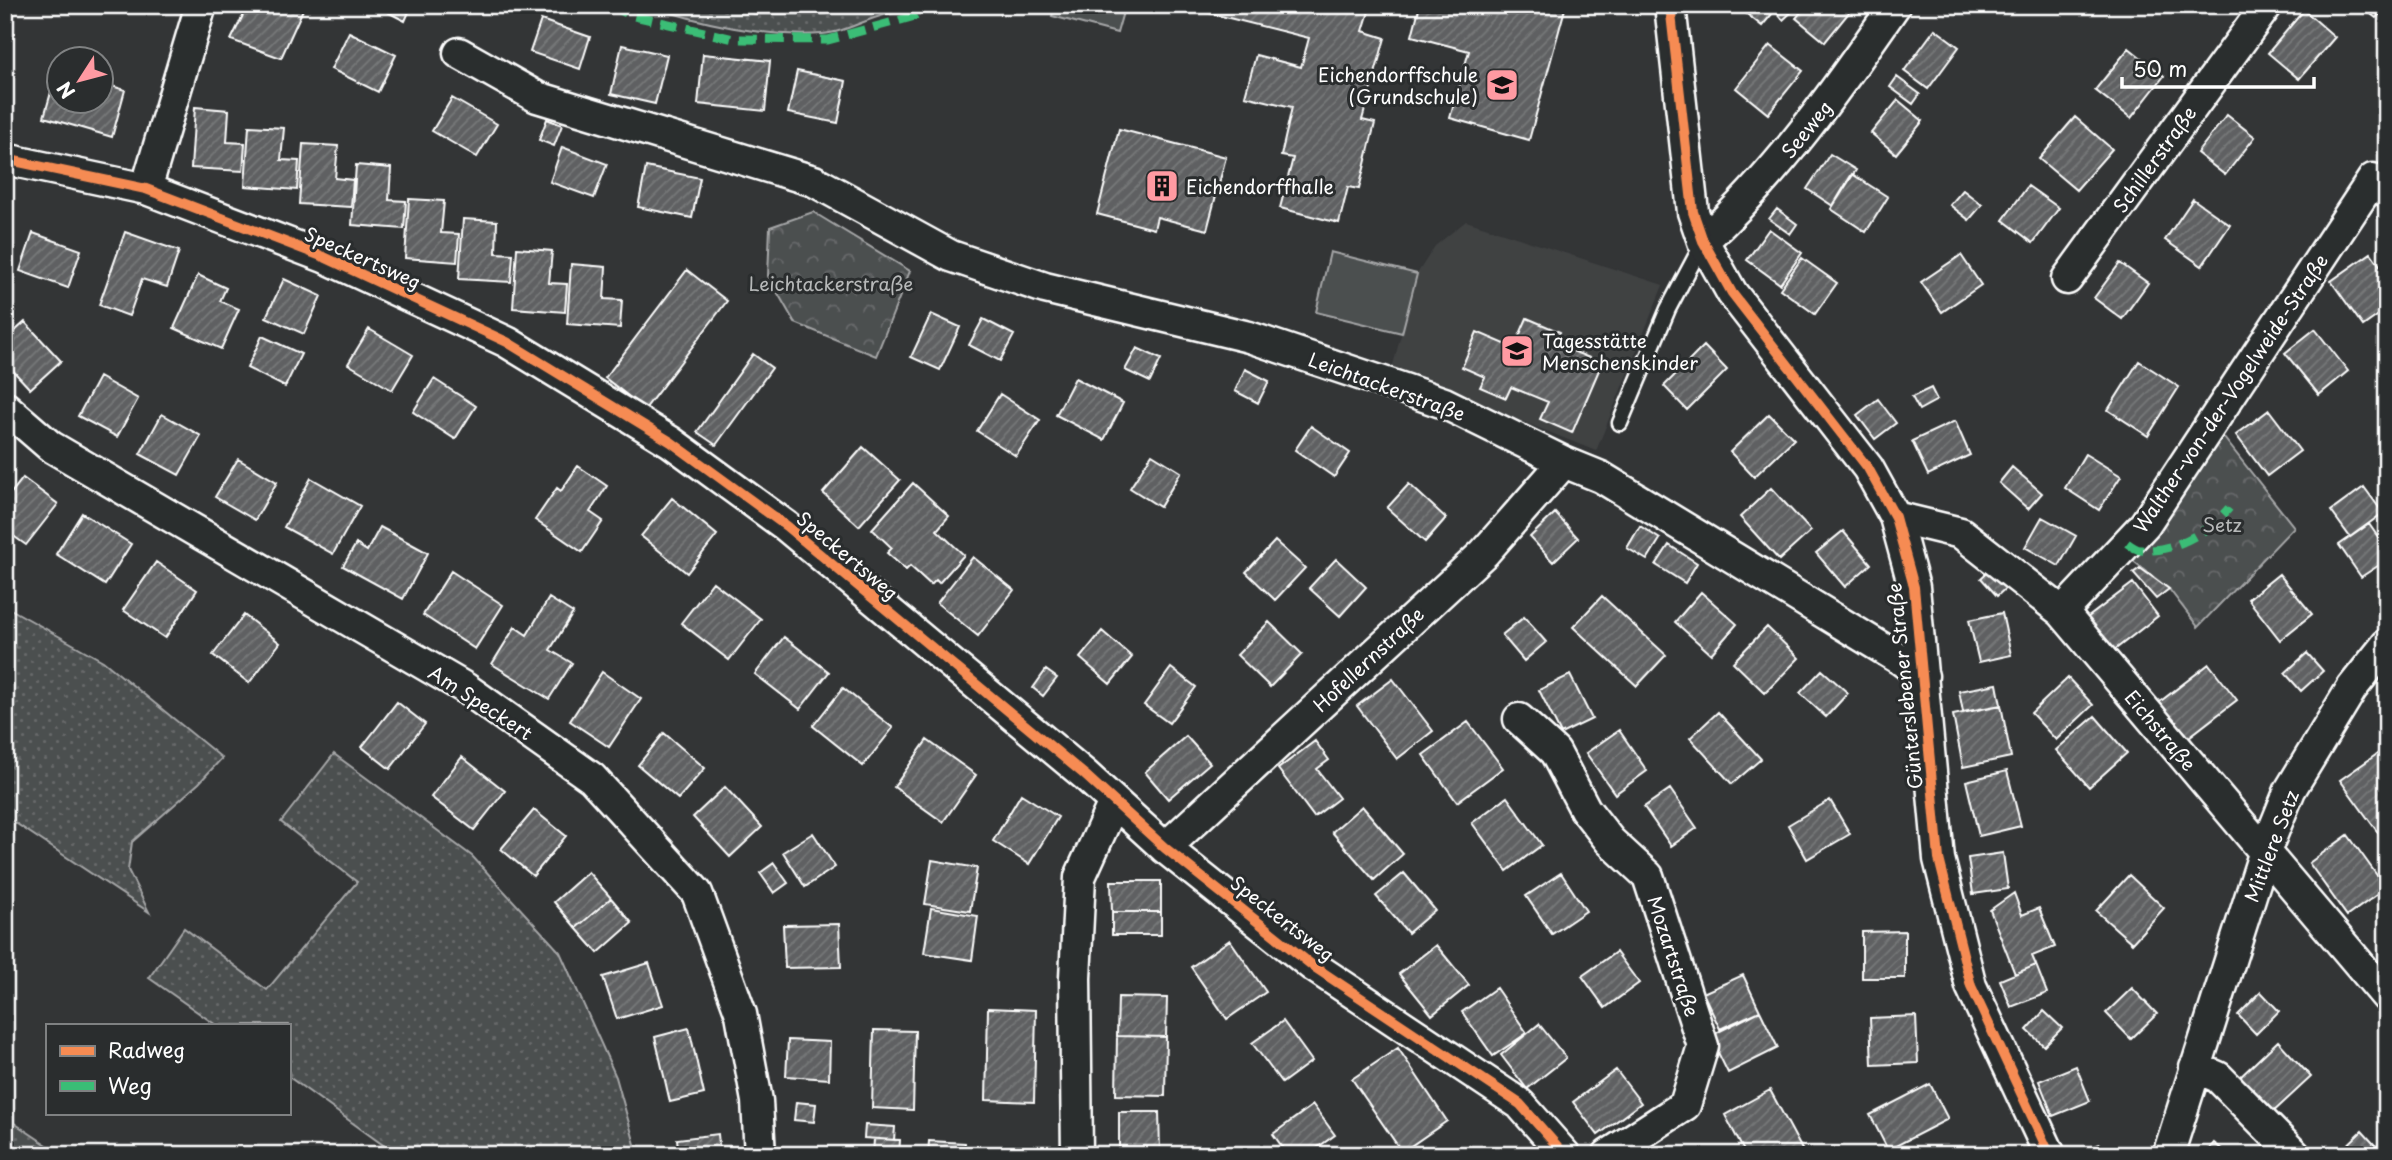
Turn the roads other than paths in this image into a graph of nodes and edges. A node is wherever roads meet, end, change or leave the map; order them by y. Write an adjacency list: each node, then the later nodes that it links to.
1 (201, 5): 7 (street)
2 (1670, 5): 9 (street, Günterslebener Straße)
3 (1895, 5): 9 (street, Seeweg)
4 (2267, 5): 10 (street, Schillerstraße)
5 (459, 53): 13 (street, Leichtackerstraße)
6 (5, 159): 7 (street, Speckertsweg)
7 (146, 189): 19 (street, Speckertsweg)
8 (2387, 192): 15 (street, Walther-von-der-Vogelweide-Straße)
9 (1703, 241): 12 (lane); 14 (street, Günterslebener Straße)
10 (2067, 279)
11 (5, 407): 24 (street, Am Speckert)
12 (1620, 423)
13 (1564, 462): 17 (street, Leichtackerstraße); 20 (street, Hofellernstraße)
14 (1895, 517): 15 (street, Eichstraße); 17 (street, Günterslebener Straße)
15 (2062, 612): 21 (street, Eichstraße)
16 (2387, 644): 21 (street, Mittlere Setz)
17 (1923, 676): 28 (street, Günterslebener Straße)
18 (1519, 719): 27 (street, Mozartstraße)
19 (1114, 802): 20 (street, Speckertsweg); 25 (street)
20 (1164, 848): 26 (street, Speckertsweg)
21 (2264, 854): 22 (street, Eichstraße); 23 (street, Mittlere Setz)
22 (2381, 979)
23 (2195, 1067): 29 (street, Mittlere Setz); 30 (street)
24 (760, 1155)
25 (1077, 1155)
26 (1565, 1155)
27 (1608, 1155)
28 (2050, 1155)
29 (2168, 1155)
30 (2294, 1155)

